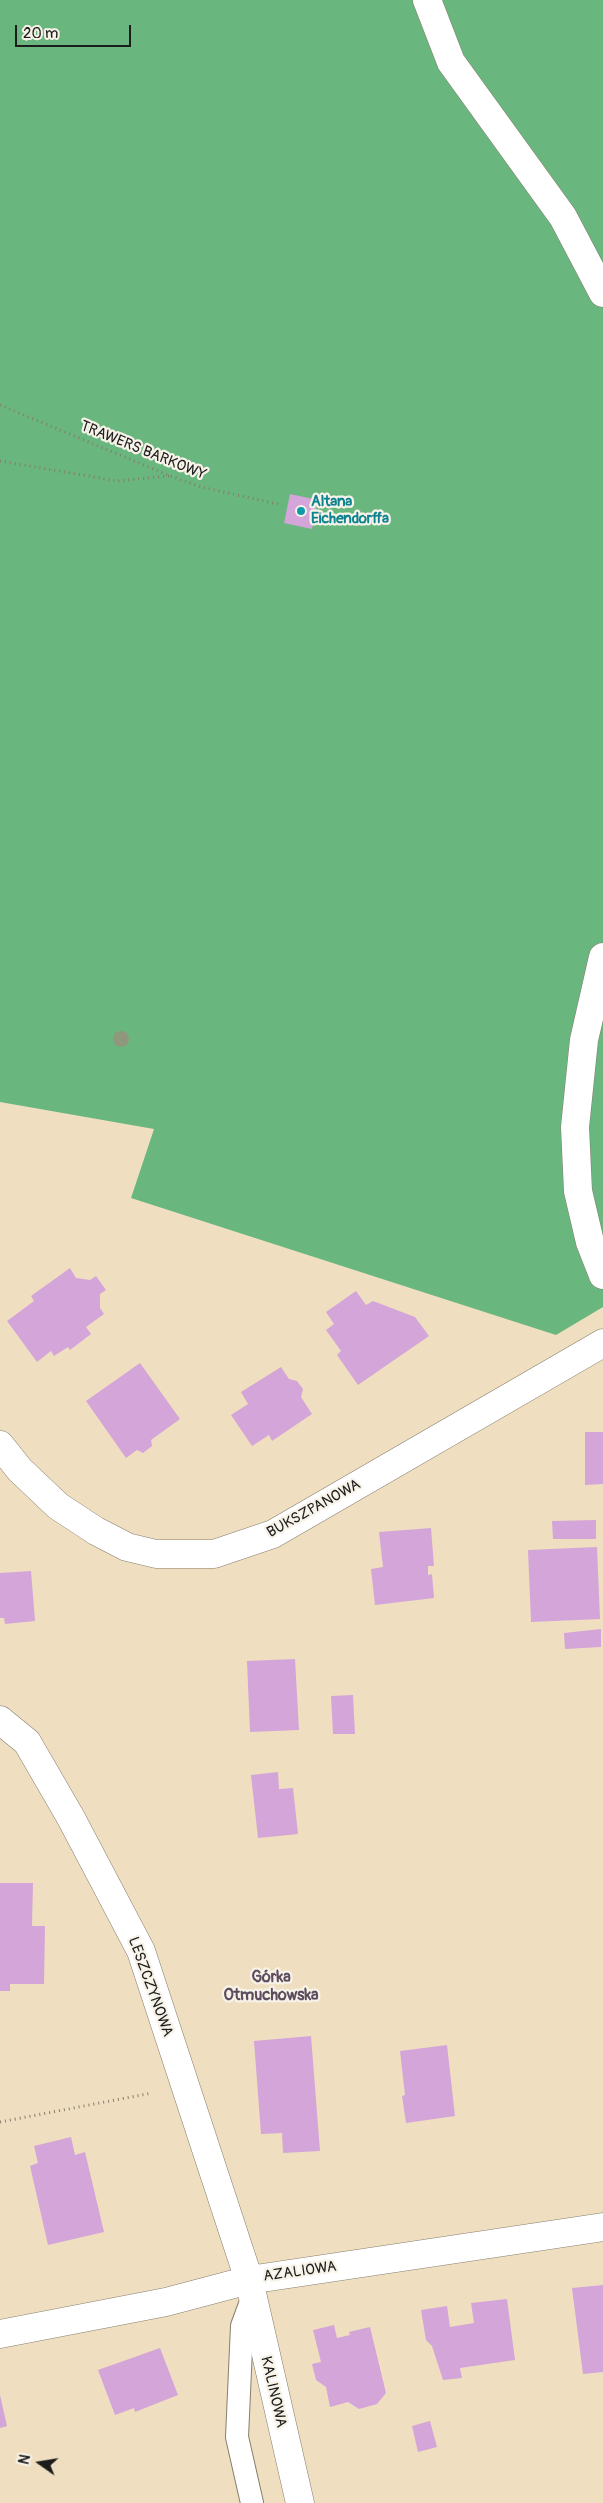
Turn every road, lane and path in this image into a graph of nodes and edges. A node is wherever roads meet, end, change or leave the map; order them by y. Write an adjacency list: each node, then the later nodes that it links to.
1 (427, 0): 2 (street)
2 (603, 293)
3 (0, 405): 5 (path, TRAWERS BARKOWY)
4 (0, 461): 5 (path)
5 (170, 476): 6 (path, TRAWERS BARKOWY)
6 (282, 506)
7 (603, 957): 8 (street)
8 (603, 1275)
9 (603, 1343): 10 (street, BUKSZPANOWA)
10 (0, 1445)
11 (0, 1720): 12 (street, LESZCZYNOWA)
12 (185, 2087): 13 (path); 15 (street, LESZCZYNOWA)
13 (0, 2122)
14 (603, 2227): 15 (street, AZALIOWA)
15 (250, 2289): 16 (street, AZALIOWA); 17 (lane); 18 (street, KALINOWA)
16 (0, 2334)
17 (252, 2503)
18 (300, 2503)

